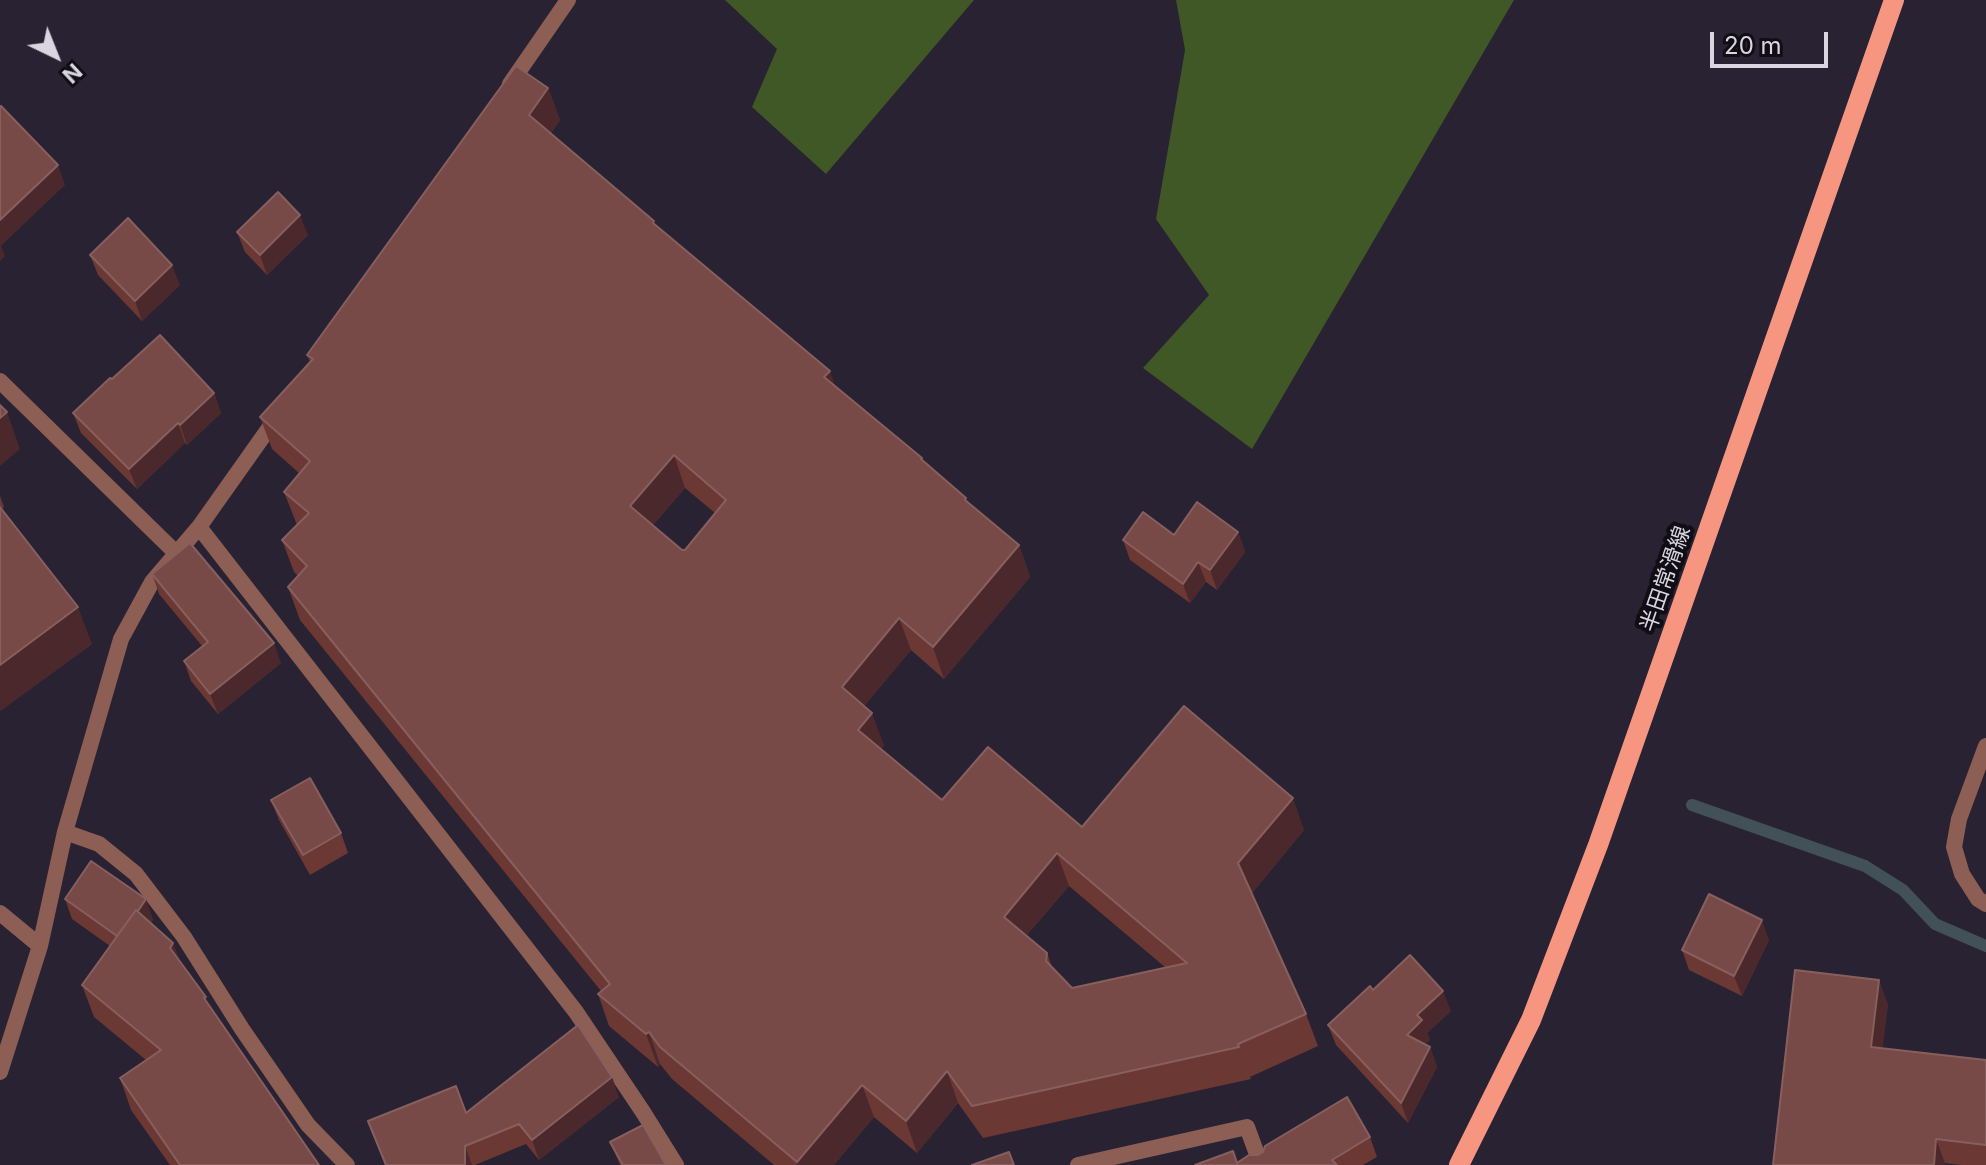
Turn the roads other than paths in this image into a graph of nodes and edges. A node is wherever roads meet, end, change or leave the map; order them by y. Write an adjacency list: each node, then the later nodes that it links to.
1 (568, 0): 3 (street)
2 (1894, 0): 18 (main road, 半田常滑線)
3 (501, 96)
4 (0, 381): 7 (street)
5 (290, 399): 6 (street)
6 (199, 527): 7 (street); 15 (street)
7 (176, 553): 9 (street)
8 (1986, 746): 10 (street)
9 (65, 832): 12 (street); 14 (street)
10 (1986, 904)
11 (0, 913): 12 (street)
12 (40, 946): 13 (street)
13 (0, 1072)
14 (347, 1165)
15 (676, 1165)
16 (1078, 1165): 17 (street)
17 (1261, 1165)
18 (1459, 1165)

